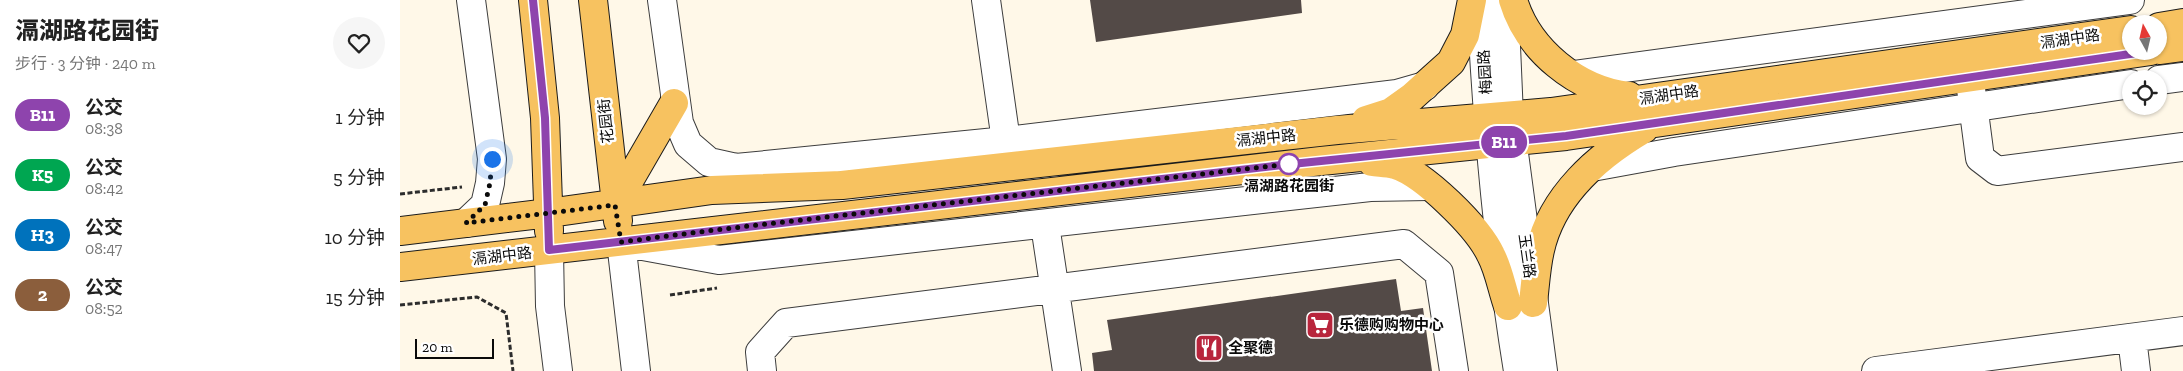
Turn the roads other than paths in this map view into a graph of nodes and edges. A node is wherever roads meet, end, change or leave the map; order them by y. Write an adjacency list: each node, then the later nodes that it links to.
1 (471, 0): 35 (street)
2 (533, 0): 34 (main road)
3 (593, 0): 33 (main road, 花园街)
4 (662, 0): 23 (street)
5 (986, 0): 28 (street)
6 (1472, 0): 22 (main road)
7 (1481, 0): 27 (street, 梅园路)
8 (1504, 0): 27 (street, 梅园路)
9 (1513, 0): 17 (main road)
10 (2130, 0): 17 (street)
11 (2183, 23): 12 (main road)
12 (2168, 25)
13 (2122, 32): 25 (main road, 滆湖中路)
14 (2183, 47): 15 (main road)
15 (2168, 49)
16 (2122, 55): 18 (main road, 滆湖中路)
17 (1573, 75): 25 (main road)
18 (1969, 77): 24 (street); 25 (main road, 滆湖中路)
19 (2183, 77): 20 (street)
20 (2167, 79)
21 (2122, 85): 24 (street)
22 (1426, 86): 26 (main road); 28 (street)
23 (674, 103): 28 (street); 33 (main road)
24 (1973, 107): 29 (street); 31 (street)
25 (1654, 111): 27 (main road, 滆湖中路); 31 (main road)
26 (1337, 130): 27 (main road, 滆湖中路); 33 (main road, 滆湖中路)
27 (1500, 130): 30 (main road, 滆湖中路); 42 (street, 玉兰路)
28 (1006, 141)
29 (2183, 147)
30 (1320, 161): 32 (main road); 38 (main road, 滆湖中路)
31 (1592, 167): 42 (main road)
32 (1429, 186): 36 (street); 42 (main road)
33 (615, 205): 34 (main road, 滆湖中路); 38 (main road, 花园街)
34 (549, 214): 35 (main road, 滆湖中路); 39 (main road)
35 (466, 223): 37 (main road, 滆湖中路)
36 (1045, 225): 38 (street); 41 (street)
37 (400, 231)
38 (621, 242): 39 (main road, 滆湖中路); 46 (street)
39 (549, 250): 40 (main road, 滆湖中路); 45 (street)
40 (400, 267)
41 (1054, 288): 47 (street); 48 (street); 49 (street)
42 (1520, 305): 50 (street, 玉兰路); 51 (street, 玉兰路)
43 (2183, 332): 44 (street)
44 (2132, 338): 52 (street); 53 (street)
45 (558, 371)
46 (636, 371)
47 (762, 371)
48 (1067, 371)
49 (1454, 371)
50 (1518, 371)
51 (1543, 371)
52 (1876, 371)
53 (2136, 371)

